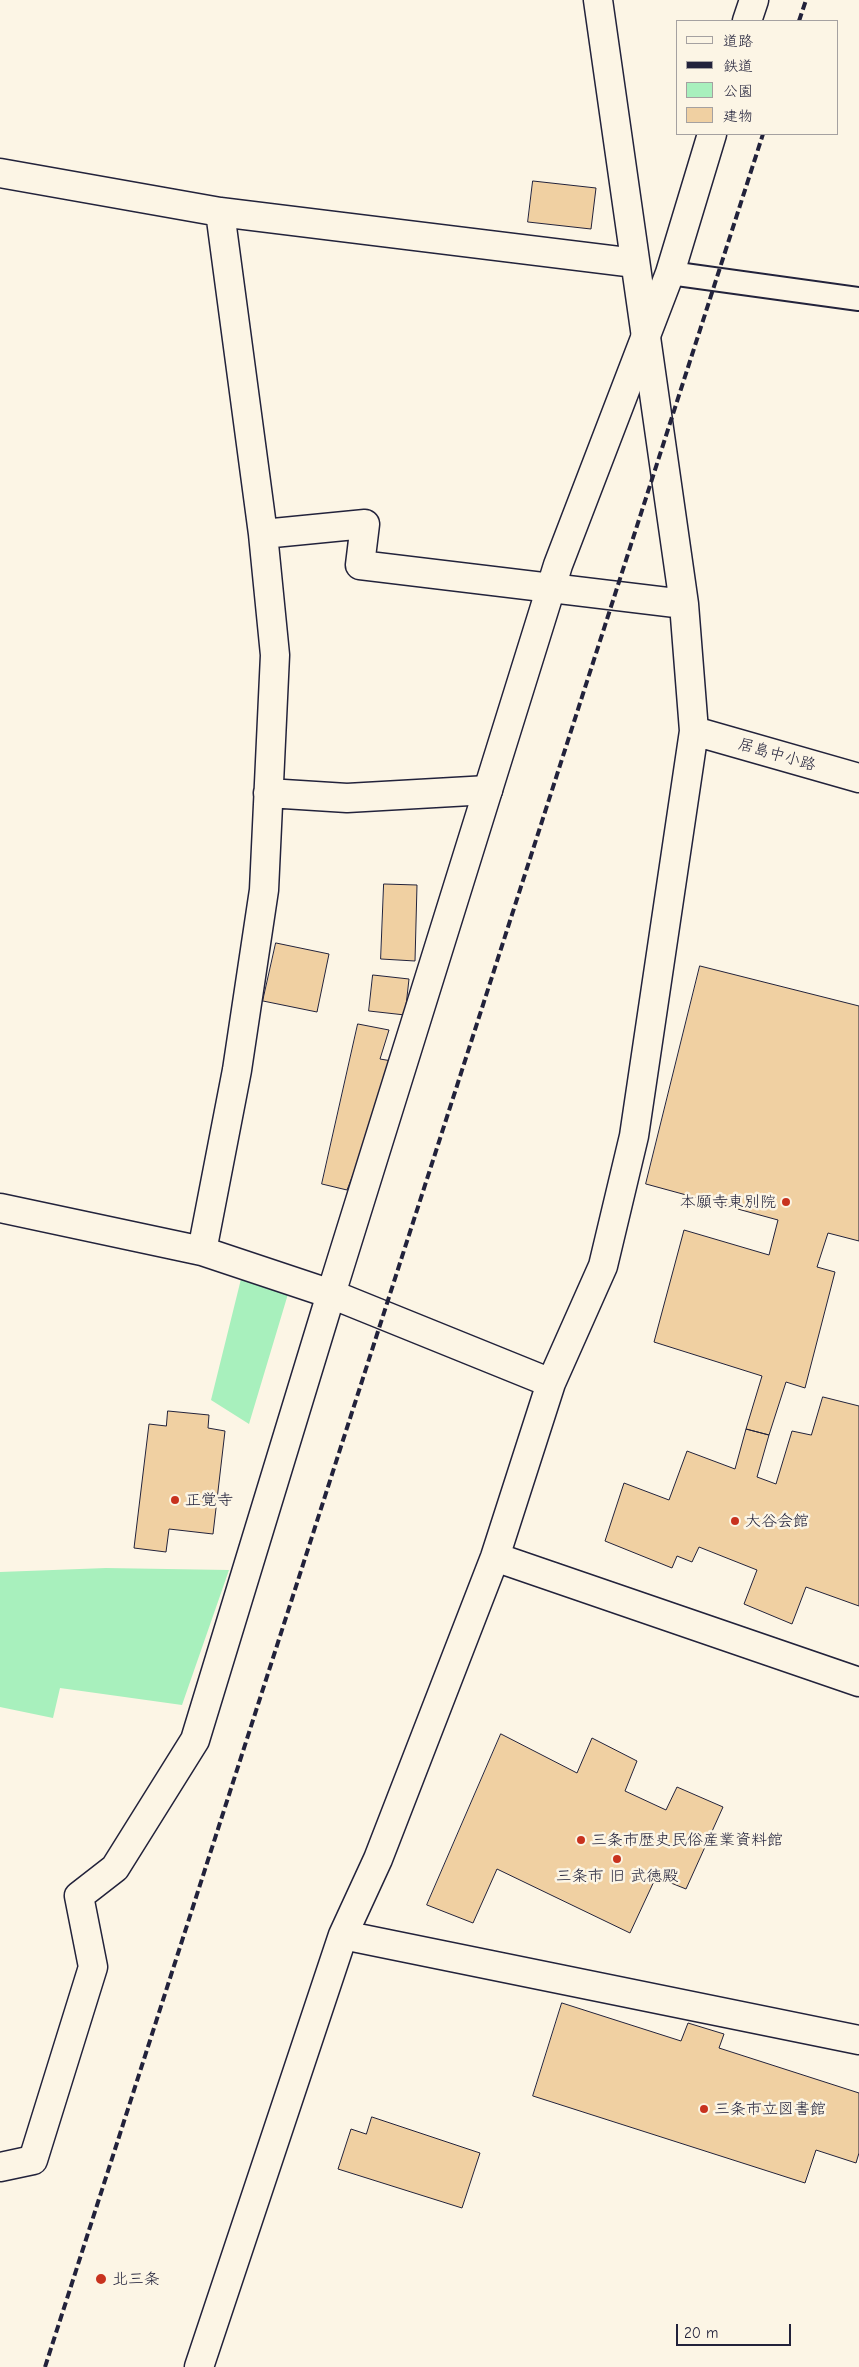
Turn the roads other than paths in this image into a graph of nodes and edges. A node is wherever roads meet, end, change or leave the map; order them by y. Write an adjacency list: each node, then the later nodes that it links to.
1 (598, 0): 7 (street)
2 (754, 0): 3 (street)
3 (747, 20)
4 (712, 135): 8 (street)
5 (0, 173): 6 (street)
6 (220, 212): 7 (street); 11 (street)
7 (635, 263): 10 (street)
8 (670, 273): 9 (lane); 10 (street)
9 (859, 299)
10 (646, 336): 12 (street); 13 (street)
11 (263, 534): 12 (street); 17 (street)
12 (550, 588): 13 (street); 16 (street)
13 (684, 604): 14 (street)
14 (694, 731): 15 (street, 居島中小路); 21 (street)
15 (859, 778)
16 (488, 790): 17 (street); 20 (street)
17 (268, 793): 19 (street)
18 (0, 1208): 19 (street)
19 (202, 1251): 20 (street)
20 (331, 1294): 21 (street); 26 (street)
21 (551, 1383): 22 (street)
22 (495, 1557): 23 (street); 24 (street)
23 (859, 1682)
24 (343, 1935): 25 (street); 27 (street)
25 (859, 2040)
26 (0, 2168)
27 (199, 2367)

